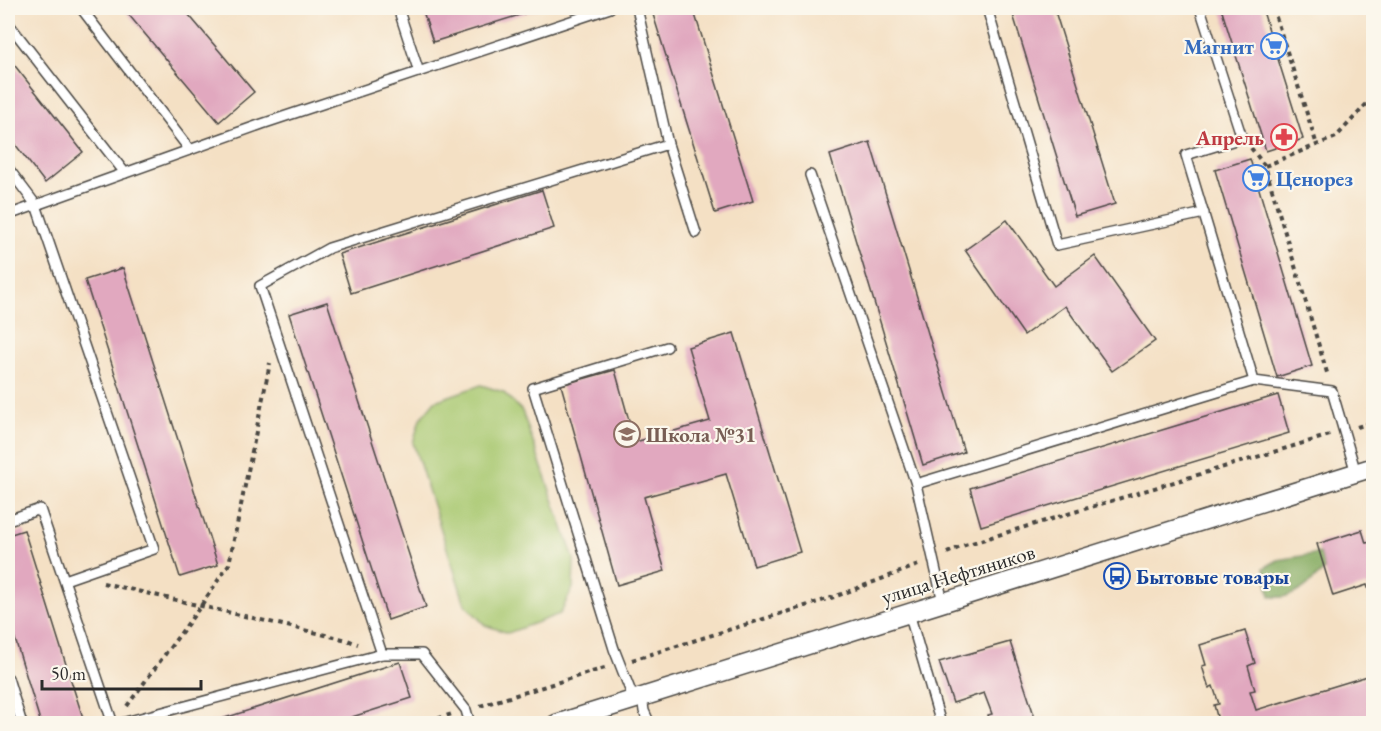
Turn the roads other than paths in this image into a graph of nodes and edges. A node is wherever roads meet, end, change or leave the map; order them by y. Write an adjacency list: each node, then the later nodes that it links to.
1 (81, 8): 10 (lane)
2 (398, 8): 8 (lane)
3 (610, 8): 8 (lane)
4 (637, 8): 9 (lane)
5 (987, 8): 15 (lane)
6 (1200, 8): 15 (lane)
7 (8, 23): 12 (lane)
8 (418, 72): 10 (lane)
9 (668, 144): 17 (lane); 26 (lane)
10 (190, 150): 12 (lane)
11 (8, 168): 14 (lane)
12 (125, 173): 14 (lane)
13 (810, 175): 21 (lane)
14 (36, 204): 16 (lane); 23 (lane)
15 (1204, 213): 19 (lane)
16 (8, 215)
17 (696, 233)
18 (667, 347): 28 (lane)
19 (1254, 381): 20 (lane); 21 (lane)
20 (1365, 470): 24 (street, улица Нефтяников)
21 (916, 484): 24 (lane)
22 (8, 520): 23 (lane)
23 (65, 580): 31 (lane)
24 (943, 602): 25 (street, улица Нефтяников)
25 (909, 613): 28 (street, улица Нефтяников); 35 (lane)
26 (382, 654): 29 (lane); 32 (lane)
27 (8, 678): 30 (lane)
28 (638, 698): 33 (street, улица Нефтяников); 34 (lane)
29 (120, 719)
30 (22, 723)
31 (113, 723)
32 (470, 723)
33 (556, 723)
34 (650, 723)
35 (941, 723)

